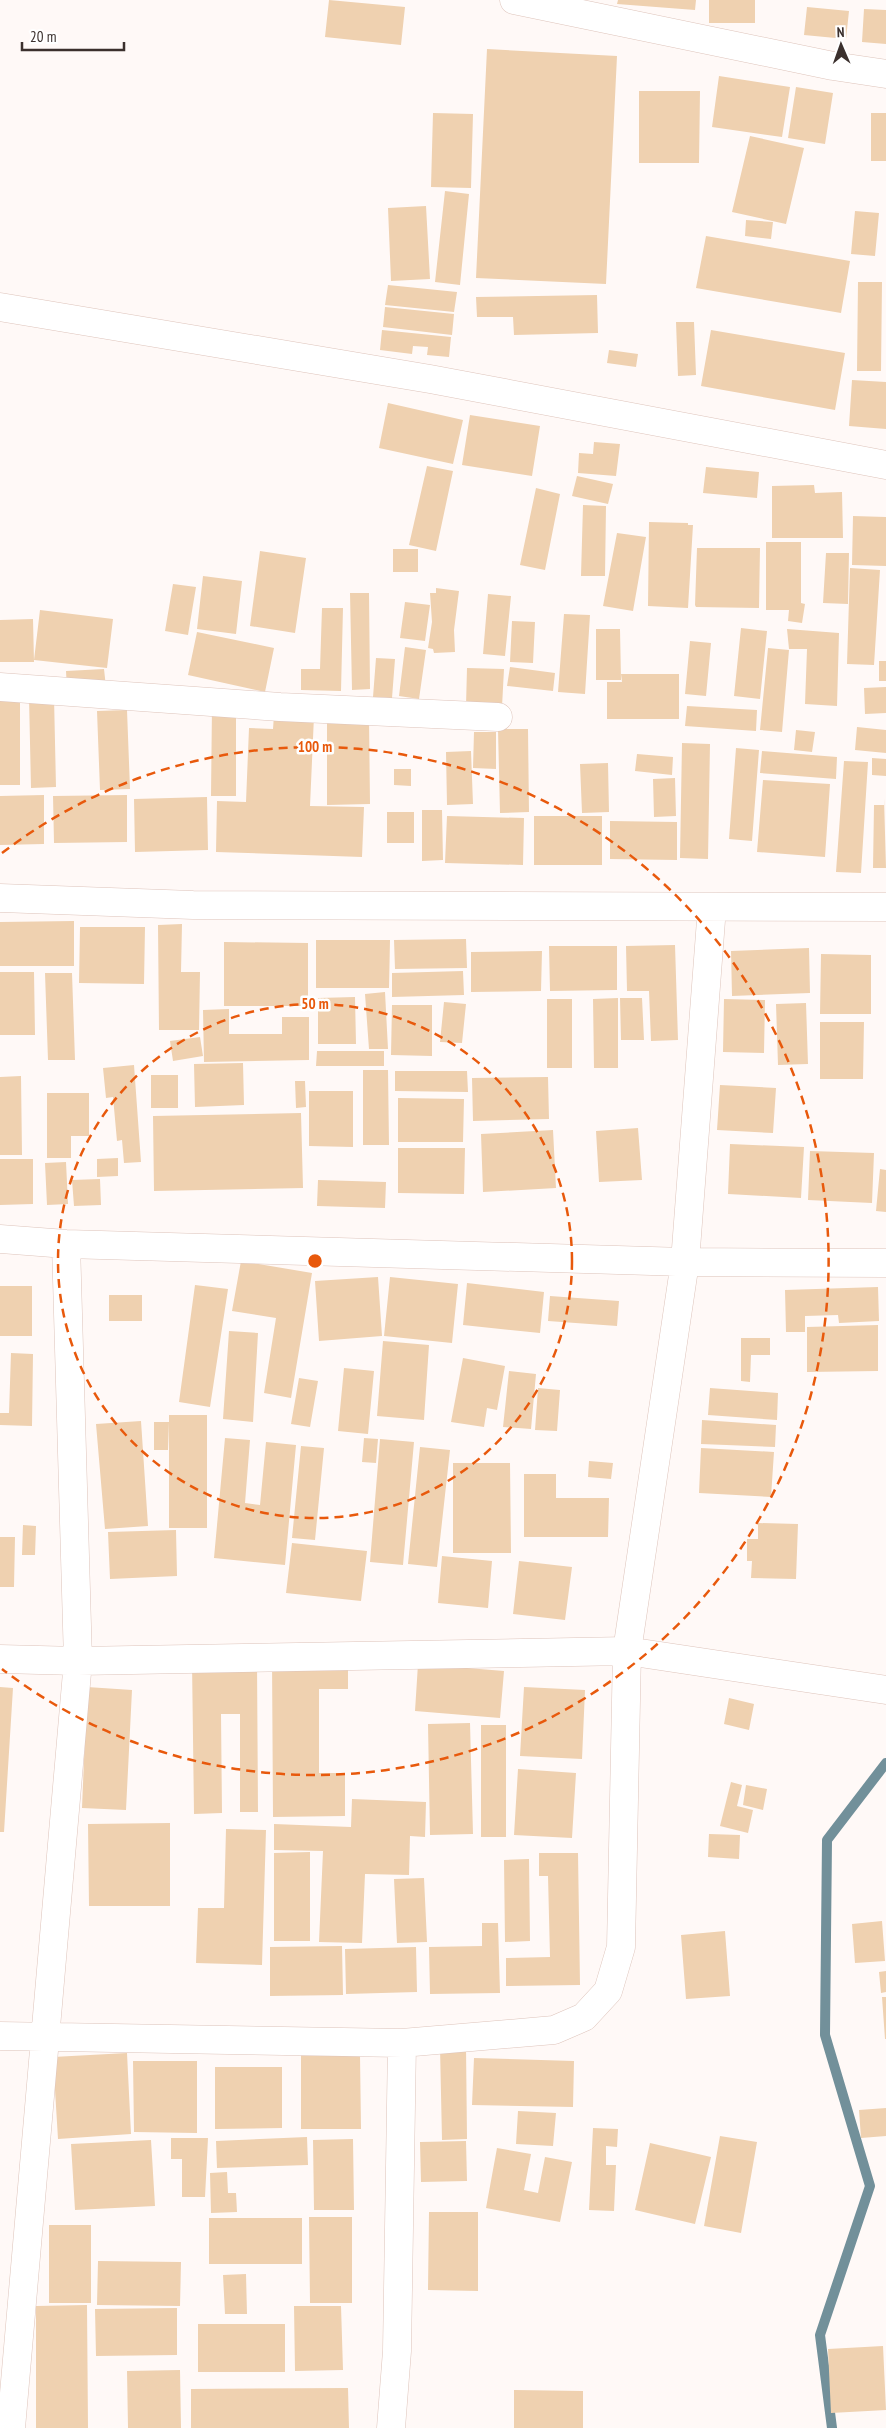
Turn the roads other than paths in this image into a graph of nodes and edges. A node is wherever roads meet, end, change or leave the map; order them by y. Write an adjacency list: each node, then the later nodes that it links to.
1 (514, 0): 2 (street)
2 (550, 4): 3 (street)
3 (886, 74)
4 (0, 307): 5 (street)
5 (886, 465)
6 (0, 686): 7 (street)
7 (498, 717)
8 (0, 898): 9 (street)
9 (712, 907): 10 (street); 13 (street)
10 (886, 907)
11 (0, 1239): 12 (street)
12 (66, 1244): 13 (street); 17 (street)
13 (685, 1262): 14 (street); 15 (street)
14 (886, 1263)
15 (627, 1651): 17 (street); 18 (street); 21 (street)
16 (0, 1659): 17 (street)
17 (78, 1661): 20 (street)
18 (886, 1690)
19 (0, 2036): 20 (street)
20 (45, 2038): 21 (street); 22 (street)
21 (402, 2043): 23 (street)
22 (11, 2428)
23 (391, 2428)

